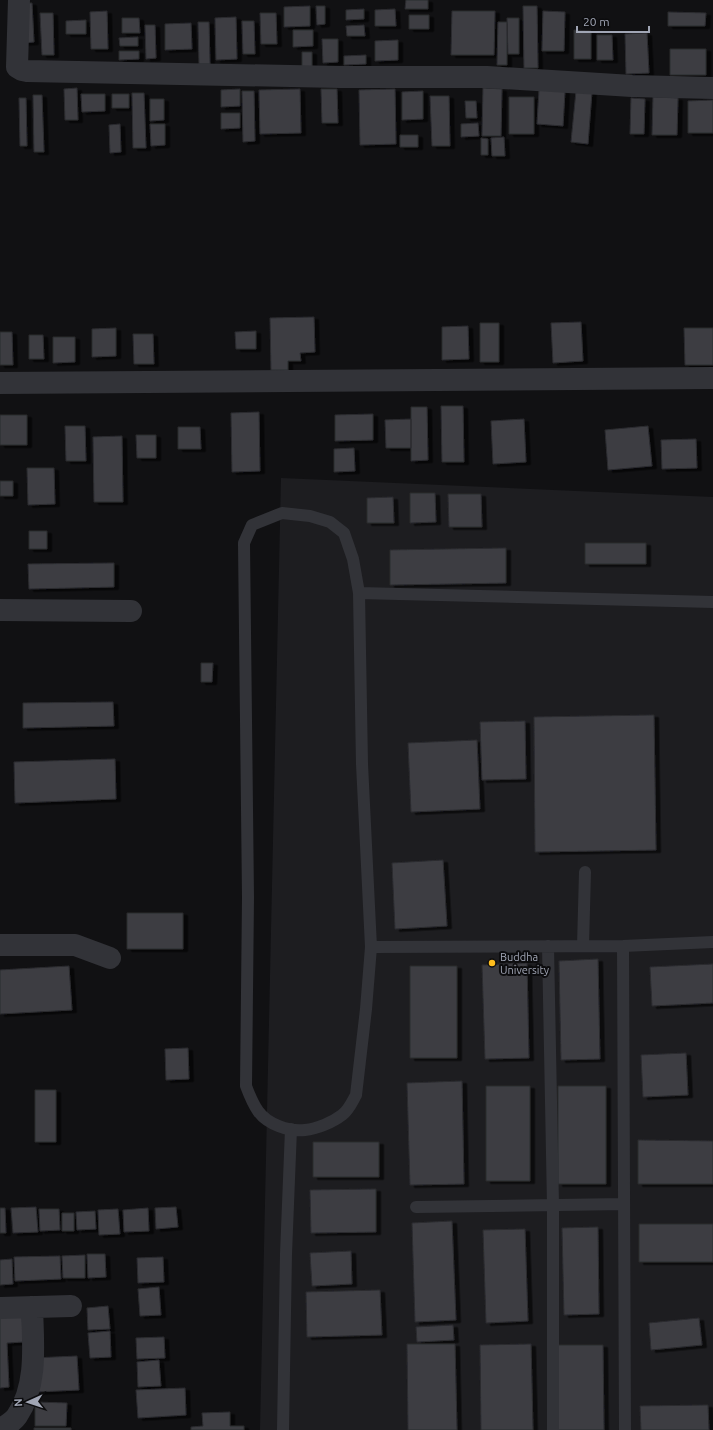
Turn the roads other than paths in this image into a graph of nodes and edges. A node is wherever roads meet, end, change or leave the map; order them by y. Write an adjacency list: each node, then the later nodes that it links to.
1 (19, 0): 2 (street)
2 (713, 88)
3 (713, 378): 4 (street)
4 (0, 383)
5 (359, 593): 6 (lane); 15 (lane); 17 (lane)
6 (713, 602)
7 (0, 610): 8 (street)
8 (131, 611)
9 (585, 872): 13 (lane)
10 (713, 942): 14 (lane)
11 (0, 945): 16 (street)
12 (548, 946): 13 (lane); 15 (lane); 19 (lane)
13 (583, 946): 14 (lane)
14 (623, 946): 18 (lane)
15 (371, 947): 17 (lane)
16 (110, 958)
17 (291, 1129): 25 (lane)
18 (624, 1204): 19 (lane); 27 (lane)
19 (553, 1205): 20 (lane); 26 (lane)
20 (416, 1207)
21 (71, 1306): 22 (street)
22 (32, 1307): 23 (street); 24 (street)
23 (0, 1308)
24 (0, 1430)
25 (283, 1430)
26 (553, 1430)
27 (625, 1430)

